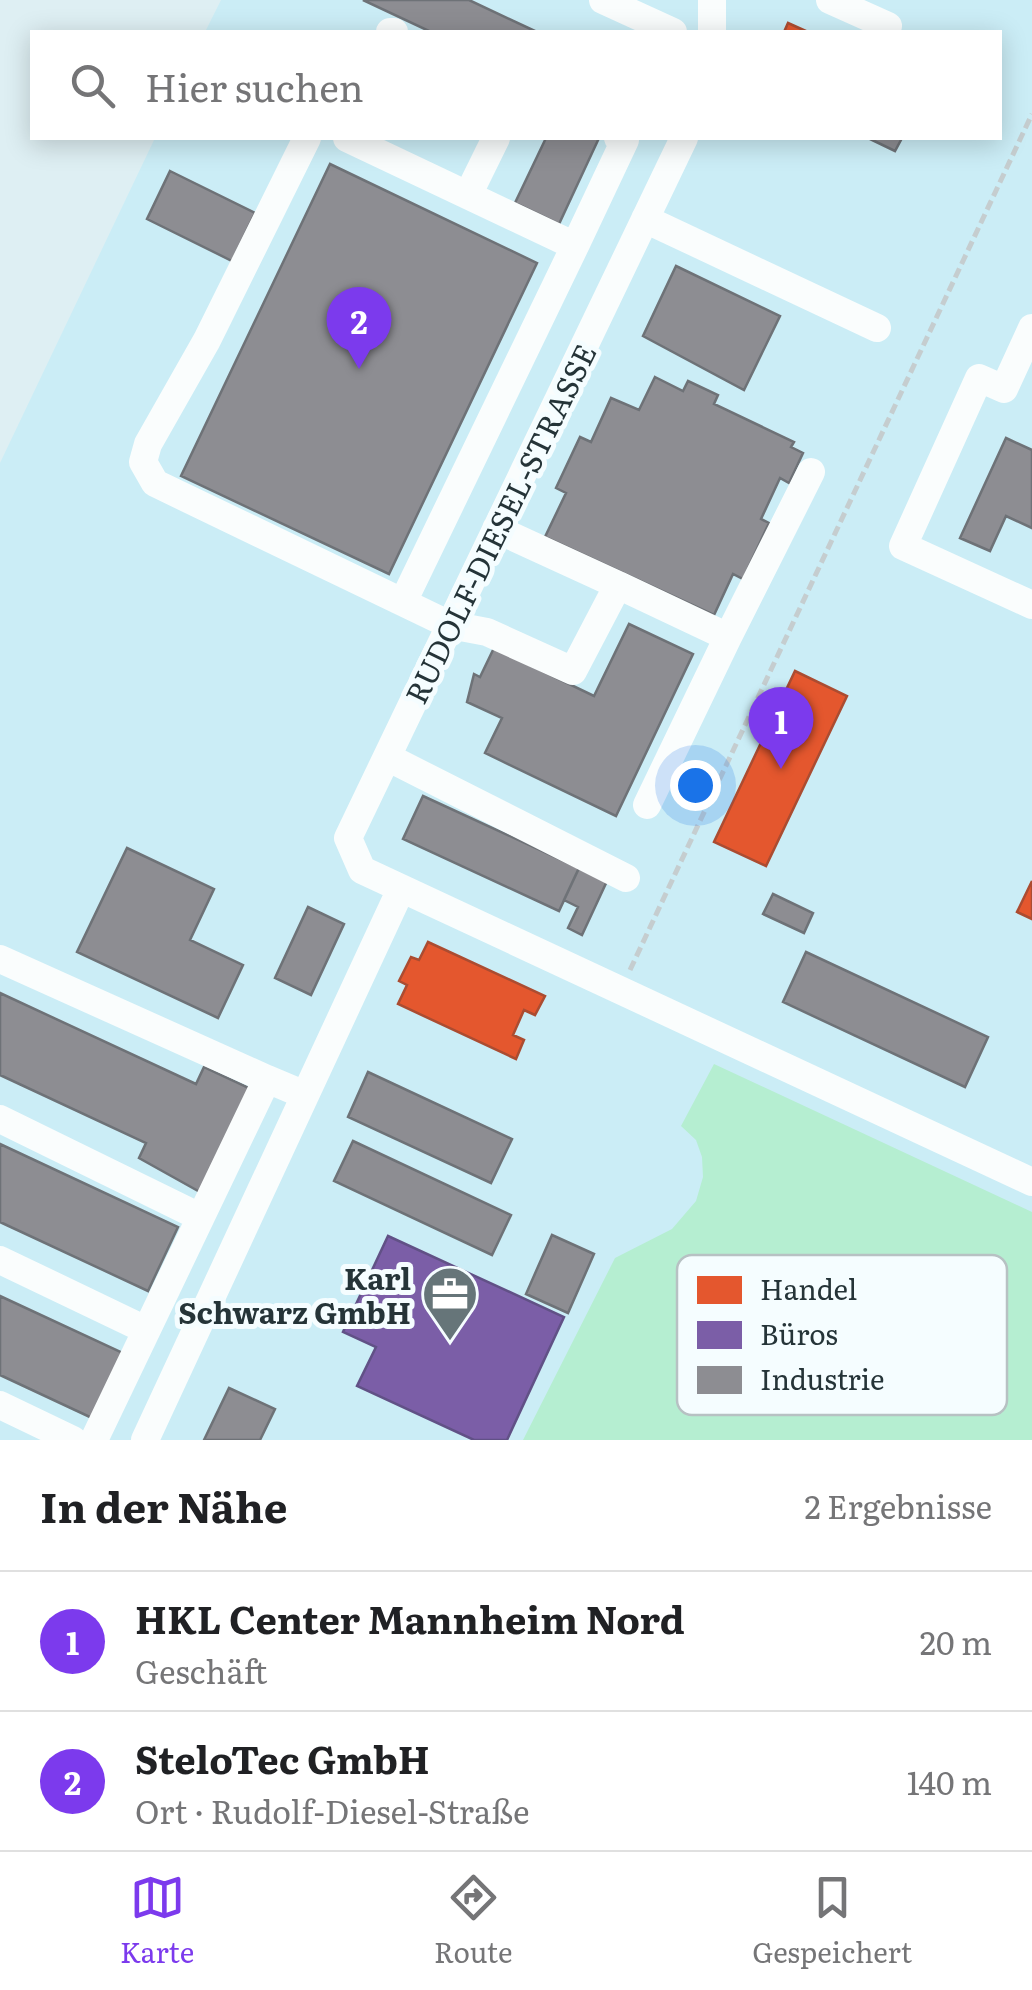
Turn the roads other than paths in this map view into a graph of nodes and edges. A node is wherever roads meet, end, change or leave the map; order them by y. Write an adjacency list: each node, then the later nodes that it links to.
1 (604, 0): 5 (street)
2 (712, 0): 6 (street)
3 (830, 0): 4 (street)
4 (888, 26)
5 (668, 30)
6 (712, 30)
7 (307, 140): 20 (street)
8 (351, 140): 12 (street)
9 (495, 140): 12 (street)
10 (625, 140): 14 (street)
11 (683, 140): 13 (street, RUDOLF-DIESEL-STRASSE)
12 (468, 195): 14 (street)
13 (645, 219): 15 (street); 18 (street, RUDOLF-DIESEL-STRASSE)
14 (575, 246): 20 (street)
15 (877, 328)
16 (1032, 328): 21 (street)
17 (811, 472): 23 (street)
18 (496, 529): 19 (street); 22 (street, RUDOLF-DIESEL-STRASSE)
19 (618, 585): 22 (street); 23 (street)
20 (403, 602): 22 (street)
21 (1032, 605)
22 (450, 625): 24 (street, RUDOLF-DIESEL-STRASSE)
23 (728, 638): 25 (street)
24 (387, 757): 26 (street); 27 (street, RUDOLF-DIESEL-STRASSE)
25 (647, 805)
26 (626, 878)
27 (401, 888): 30 (street); 32 (street, RUDOLF-DIESEL-STRASSE)
28 (0, 959): 29 (street)
29 (266, 1079): 30 (street); 33 (street)
30 (306, 1095): 39 (street)
31 (0, 1119): 33 (street)
32 (1030, 1176)
33 (200, 1217): 35 (street)
34 (0, 1260): 35 (street)
35 (146, 1330): 38 (street)
36 (0, 1405): 37 (street)
37 (73, 1440)
38 (94, 1440)
39 (145, 1440)

